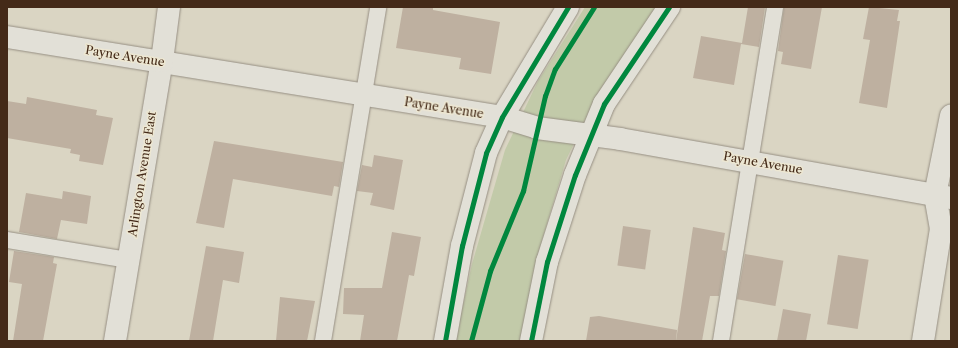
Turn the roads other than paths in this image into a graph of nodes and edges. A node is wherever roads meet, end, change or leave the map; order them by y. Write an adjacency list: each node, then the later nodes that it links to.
1 (169, 7): 7 (street, Arlington Avenue East)
2 (378, 7): 8 (lane)
3 (568, 7): 10 (street)
4 (669, 7): 11 (street)
5 (775, 7): 12 (lane)
6 (7, 37): 7 (street, Payne Avenue)
7 (162, 61): 8 (street, Payne Avenue); 15 (street, Arlington Avenue East)
8 (363, 95): 10 (street, Payne Avenue); 17 (lane)
9 (951, 116): 13 (street)
10 (502, 117): 11 (street, Payne Avenue); 18 (street)
11 (592, 134): 12 (street, Payne Avenue); 19 (street)
12 (752, 161): 13 (street, Payne Avenue); 20 (lane)
13 (943, 196): 21 (street)
14 (7, 240): 15 (lane)
15 (128, 260): 16 (street, Arlington Avenue East)
16 (115, 341)
17 (323, 341)
18 (446, 341)
19 (531, 341)
20 (721, 341)
21 (923, 341)

